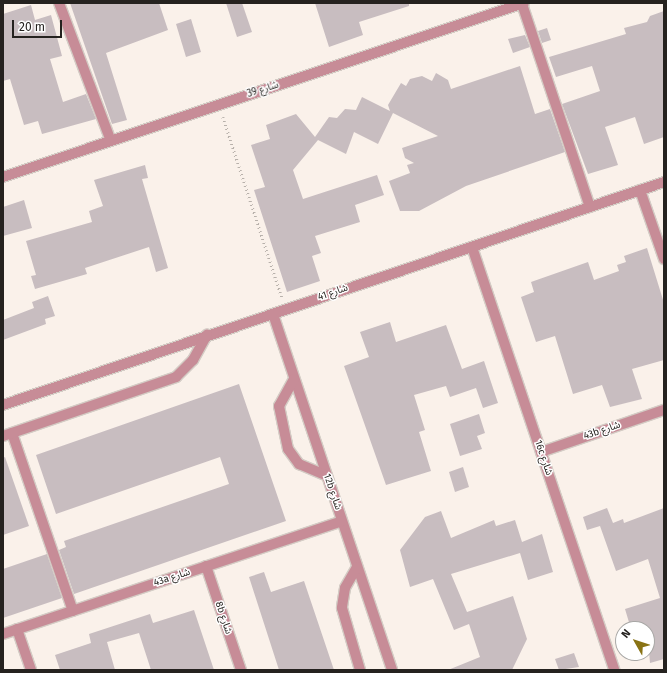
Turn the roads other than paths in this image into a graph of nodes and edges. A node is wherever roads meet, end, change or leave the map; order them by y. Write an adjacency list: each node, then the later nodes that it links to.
1 (60, 3): 3 (street)
2 (523, 3): 3 (street, شارع 39); 7 (street)
3 (112, 141): 4 (street, شارع 39)
4 (3, 177)
5 (664, 182): 6 (street, شارع 41)
6 (640, 190): 7 (street, شارع 41); 9 (street)
7 (590, 207): 8 (street, شارع 41)
8 (472, 247): 10 (street, شارع 41); 16 (street, 16c شارع)
9 (664, 260)
10 (273, 314): 11 (street, شارع 41); 12 (street, 12b شارع)
11 (207, 335): 13 (street, شارع 41); 15 (street)
12 (294, 379): 17 (street, 12b شارع); 17 (street)
13 (3, 405)
14 (664, 410): 16 (street, 43b شارع)
15 (8, 435): 21 (street)
16 (541, 452): 28 (street, 16c شارع)
17 (327, 476): 18 (street, 12b شارع)
18 (342, 521): 19 (street, 43a شارع); 20 (street, 12b شارع)
19 (206, 566): 21 (street, 43a شارع); 25 (street, 8b شارع)
20 (357, 567): 26 (street); 27 (street, 12b شارع)
21 (74, 611): 22 (street, 43a شارع)
22 (17, 629): 23 (street, 43a شارع); 24 (street)
23 (3, 634)
24 (31, 670)
25 (241, 670)
26 (360, 670)
27 (392, 670)
28 (614, 670)

